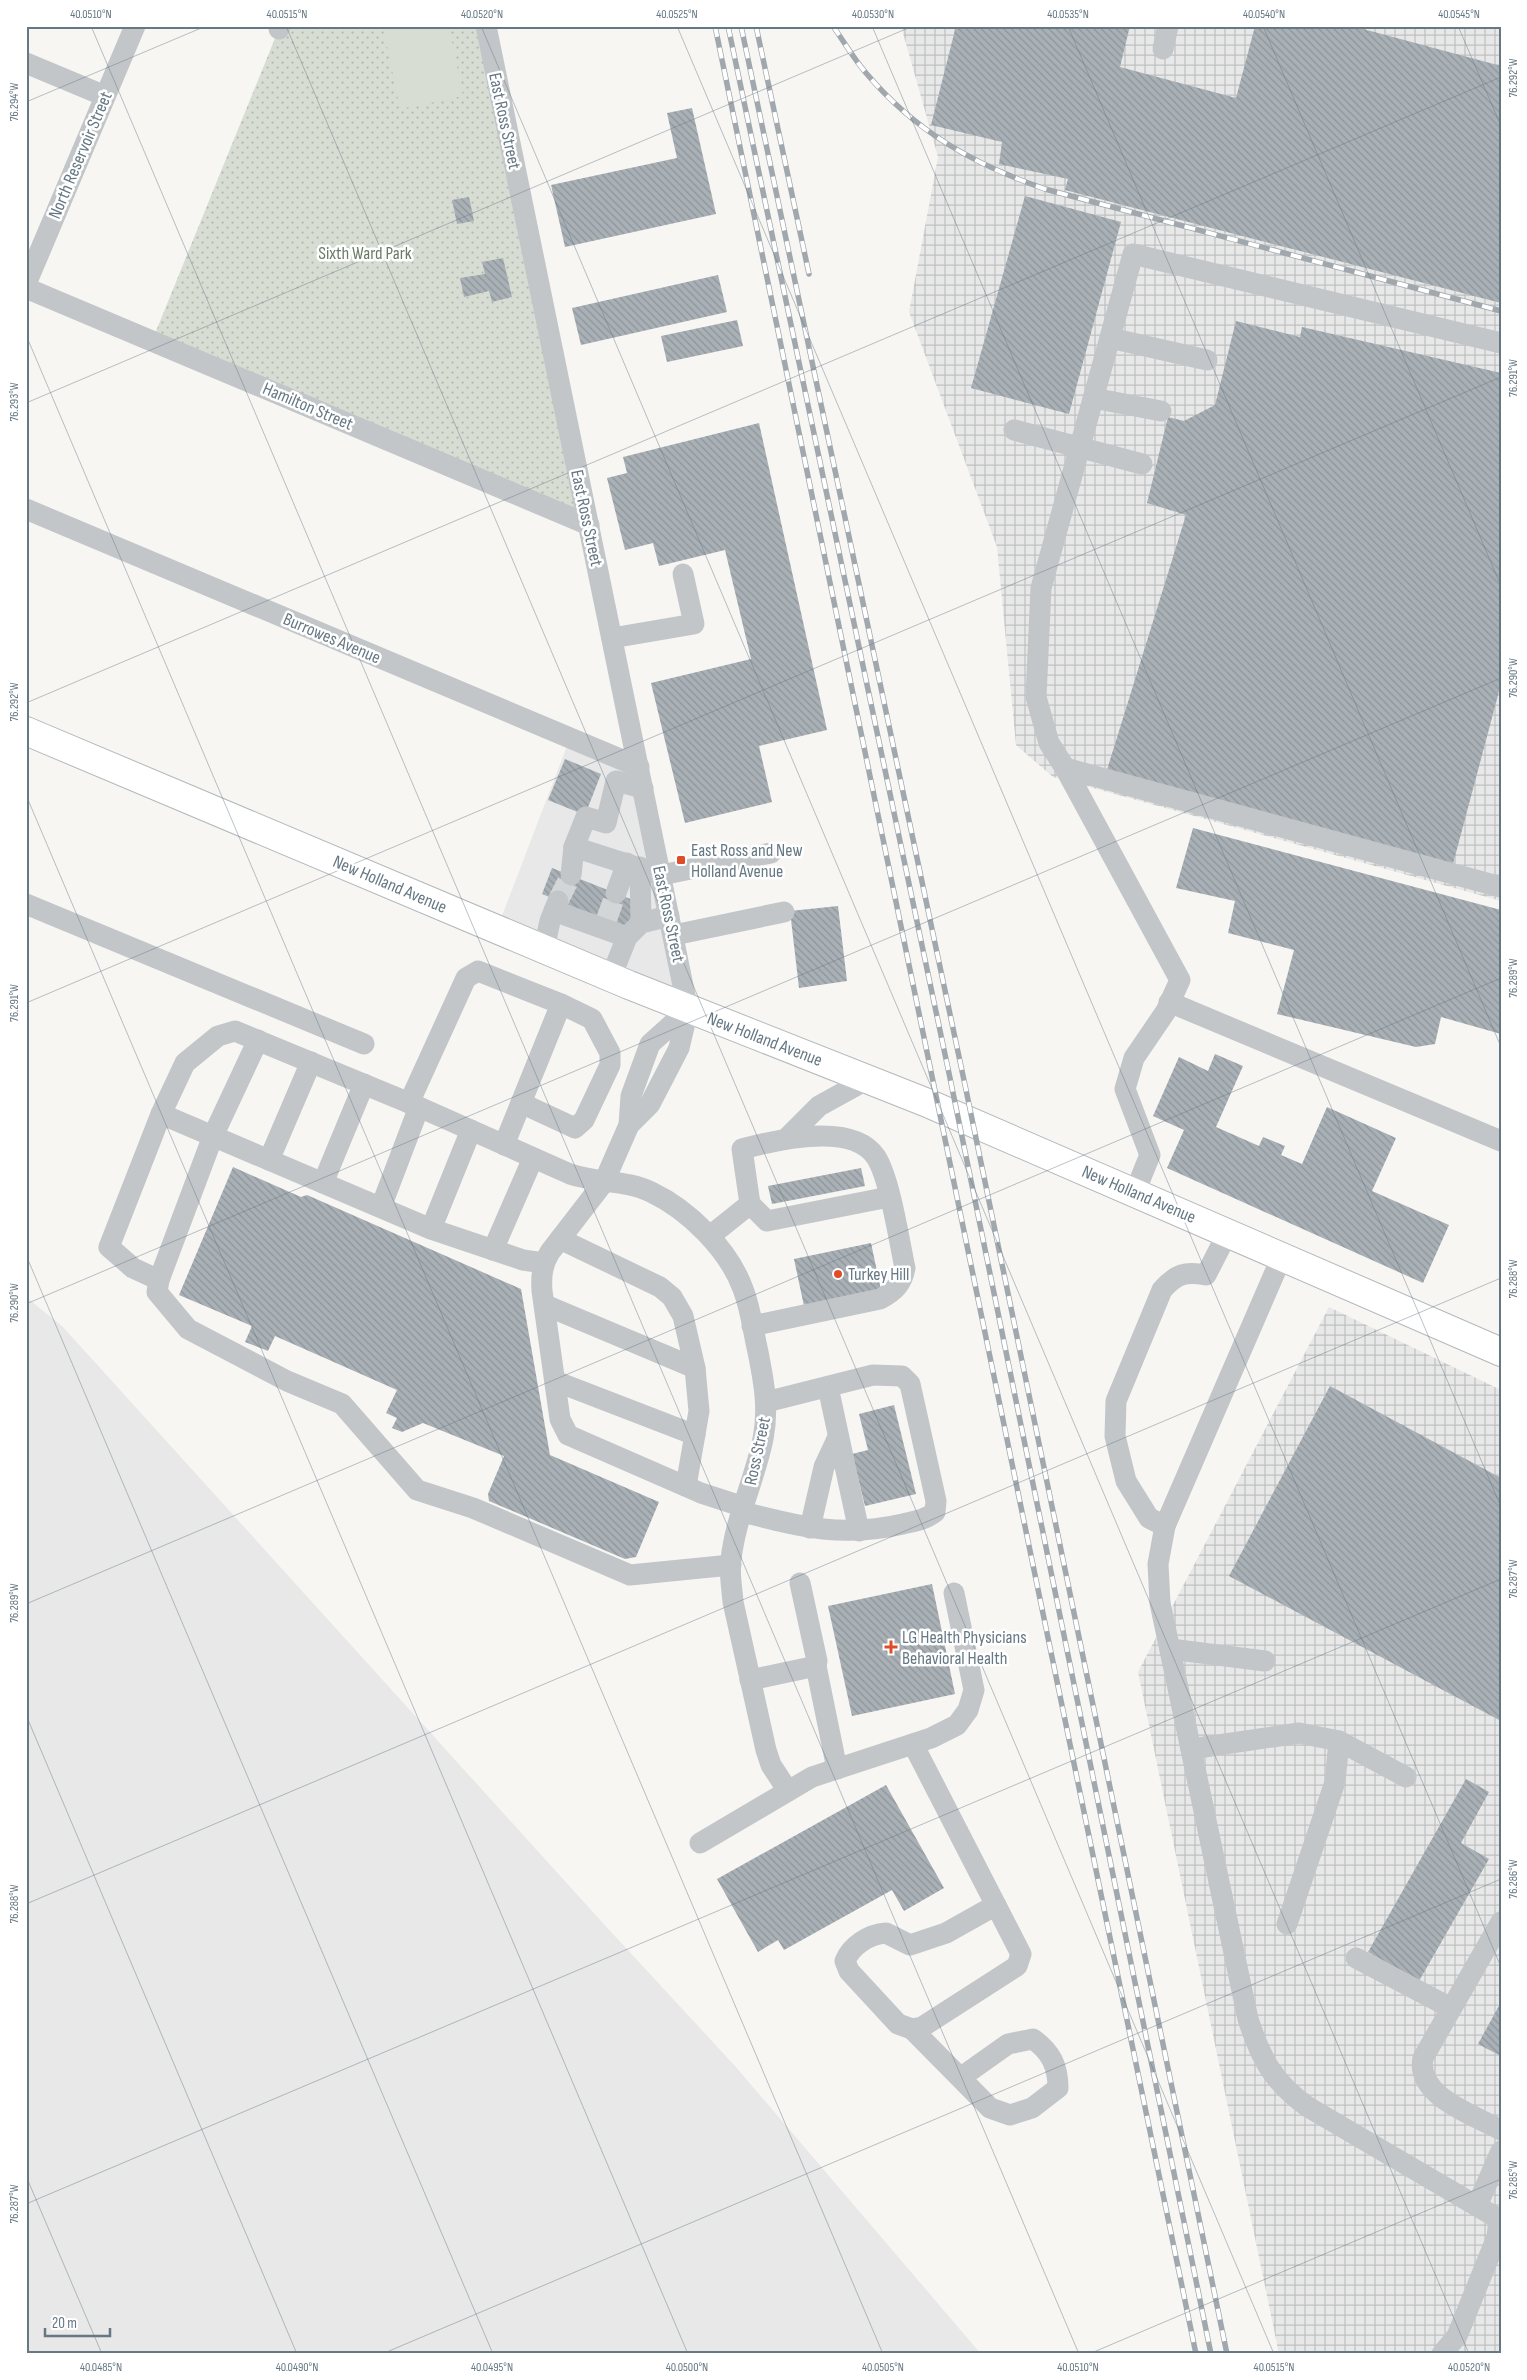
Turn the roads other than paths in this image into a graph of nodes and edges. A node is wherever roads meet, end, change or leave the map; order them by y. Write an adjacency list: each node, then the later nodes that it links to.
1 (135, 26): 6 (street, North Reservoir Street)
2 (486, 26): 17 (street, East Ross Street)
3 (1168, 26): 4 (street)
4 (1163, 48)
5 (26, 63): 6 (street)
6 (105, 96): 7 (street, North Reservoir Street)
7 (26, 286): 17 (street, Hamilton Street)
8 (1110, 338): 9 (street); 10 (street); 11 (street)
9 (1501, 343)
10 (1207, 360)
11 (1093, 398): 12 (street); 14 (street)
12 (1161, 411)
13 (1014, 430): 14 (street)
14 (1079, 447): 15 (street); 22 (street)
15 (1142, 464)
16 (26, 509): 21 (street, Burrowes Avenue)
17 (589, 525): 19 (street, East Ross Street)
18 (683, 574): 19 (street)
19 (612, 638): 21 (street, East Ross Street)
20 (26, 731): 35 (main road, New Holland Avenue)
21 (639, 767): 23 (street, East Ross Street)
22 (1065, 768): 29 (street); 37 (street)
23 (643, 788): 24 (street); 28 (street, East Ross Street)
24 (574, 846): 26 (street); 27 (street)
25 (771, 853): 28 (street)
26 (633, 865): 28 (street); 30 (street); 34 (street)
27 (565, 873)
28 (661, 875): 33 (street, East Ross Street)
29 (1501, 887)
30 (616, 894)
31 (26, 904): 41 (street)
32 (784, 912): 33 (street)
33 (672, 926): 34 (street); 39 (street, East Ross Street)
34 (634, 930): 35 (street); 36 (street)
35 (544, 949): 36 (main road, New Holland Avenue)
36 (611, 977): 39 (main road, New Holland Avenue)
37 (1169, 1002): 52 (street); 58 (street)
38 (561, 1004): 45 (street); 45 (street); 46 (street)
39 (688, 1010): 43 (main road, New Holland Avenue); 48 (street); 48 (street)
40 (258, 1040): 42 (street, Ross Street); 47 (street, Ross Street); 50 (street)
41 (364, 1044)
42 (311, 1062): 44 (street, Ross Street); 55 (street)
43 (868, 1079): 51 (street); 58 (main road, New Holland Avenue)
44 (364, 1084): 46 (street, Ross Street); 57 (street)
45 (521, 1103): 53 (street)
46 (414, 1105): 49 (street, Ross Street); 61 (street)
47 (161, 1114): 50 (street); 69 (street, Ross Street)
48 (629, 1125): 56 (street)
49 (471, 1130): 53 (street, Ross Street); 62 (street)
50 (213, 1136): 55 (street); 69 (street)
51 (788, 1137): 59 (street); 60 (street)
52 (1501, 1141)
53 (504, 1145): 54 (street, Ross Street)
54 (533, 1158): 56 (street, Ross Street); 66 (street)
55 (269, 1160): 57 (street)
56 (604, 1182): 64 (street, Ross Street); 65 (street)
57 (324, 1183): 61 (street)
58 (1135, 1192): 63 (main road, New Holland Avenue)
59 (889, 1197): 60 (street); 71 (street)
60 (750, 1204): 64 (street)
61 (381, 1207): 62 (street)
62 (432, 1228): 66 (street)
63 (1228, 1232): 67 (main road, New Holland Avenue); 81 (street)
64 (710, 1236): 71 (street, Ross Street)
65 (560, 1239): 68 (street); 73 (street)
66 (494, 1250): 68 (street)
67 (1282, 1256): 72 (main road, New Holland Avenue); 81 (street)
68 (544, 1263): 70 (street)
69 (159, 1280): 84 (street)
70 (544, 1305): 73 (street); 74 (street)
71 (752, 1326): 76 (street, Ross Street)
72 (1501, 1352)
73 (695, 1368): 77 (street)
74 (555, 1381): 77 (street); 79 (street)
75 (828, 1387): 76 (street); 78 (street); 83 (street)
76 (766, 1402): 80 (street, Ross Street)
77 (695, 1435): 79 (street)
78 (838, 1437): 82 (street); 83 (street)
79 (686, 1486): 80 (street)
80 (743, 1509): 82 (street); 84 (street, Ross Street)
81 (1165, 1526): 87 (street)
82 (810, 1528): 83 (street)
83 (859, 1531)
84 (731, 1565): 90 (street, Ross Street)
85 (800, 1583): 89 (street)
86 (954, 1593): 92 (street)
87 (1170, 1649): 88 (street); 93 (street)
88 (1265, 1662)
89 (816, 1666): 90 (street); 94 (street)
90 (750, 1680): 96 (street, Ross Street)
91 (1339, 1741): 93 (street); 95 (street); 100 (street)
92 (913, 1744): 94 (street); 98 (street)
93 (1191, 1749): 107 (street)
94 (837, 1770): 96 (street)
95 (1406, 1777)
96 (788, 1792): 97 (street)
97 (700, 1843)
98 (996, 1906): 103 (street); 103 (street)
99 (1501, 1922): 102 (street)
100 (1288, 1924)
101 (1356, 1958): 102 (street)
102 (1451, 2008): 105 (street)
103 (912, 2029): 104 (street)
104 (960, 2078)
105 (1501, 2130)
106 (1501, 2151): 107 (street)
107 (1477, 2206): 108 (street)
108 (1500, 2221): 109 (street)
109 (1442, 2354)

